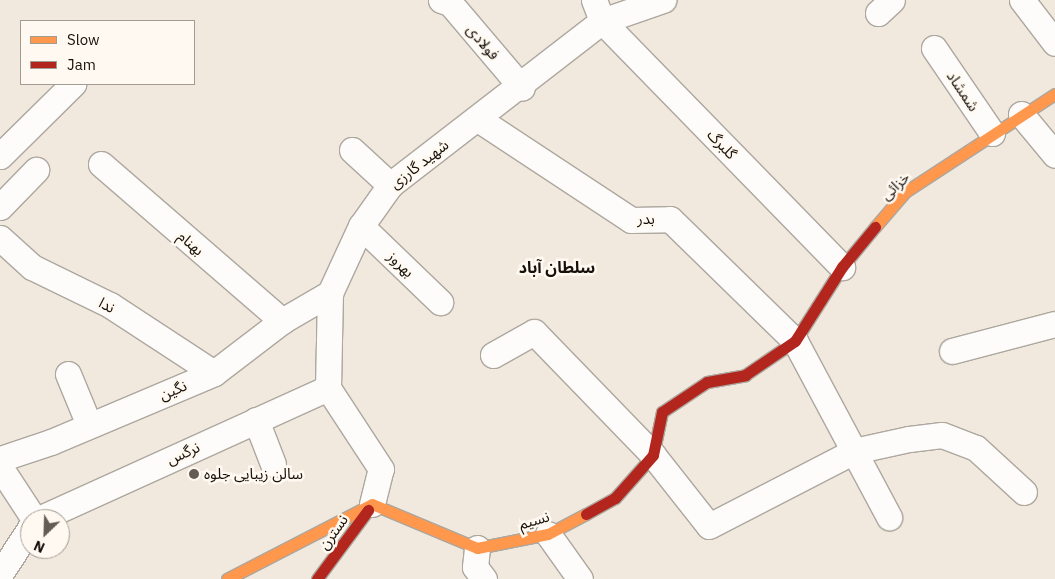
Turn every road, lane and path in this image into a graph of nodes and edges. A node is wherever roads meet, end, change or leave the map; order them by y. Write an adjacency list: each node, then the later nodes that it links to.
1 (441, 0): 8 (street, فولادی)
2 (663, 0): 4 (street, شهید گارزی)
3 (1022, 0): 5 (street)
4 (598, 11): 8 (street, شهید گارزی); 22 (street, گلبرگ)
5 (1055, 44)
6 (934, 48): 12 (street, شمشاد)
7 (72, 85): 15 (street)
8 (522, 88): 11 (street, شهید گارزی)
9 (1055, 94): 10 (street, خزائی)
10 (1021, 114): 12 (street, خزائی); 14 (street)
11 (478, 119): 18 (street, شهید گارزی); 27 (street, بدر)
12 (992, 133): 22 (street, خزائی)
13 (352, 150): 18 (street)
14 (1055, 155)
15 (0, 156)
16 (101, 164): 25 (street, بهنام)
17 (36, 170): 19 (street)
18 (390, 185): 20 (street, شهید گارزی)
19 (0, 207)
20 (361, 226): 23 (street, شهید گارزی); 24 (street, بهروز)
21 (0, 238): 30 (street, ندا)
22 (842, 267): 27 (street, خزائی)
23 (330, 293): 25 (street, نگین); 32 (street, شهید گارزی)
24 (440, 302)
25 (282, 321): 30 (street, نگین)
26 (1055, 324): 28 (street)
27 (795, 341): 35 (street, بدر); 36 (street, نسیم)
28 (952, 351)
29 (492, 355): 36 (street)
30 (214, 373): 34 (street, نگین)
31 (68, 374): 34 (street)
32 (328, 388): 33 (street, نرگس); 41 (street)
33 (256, 420): 38 (street); 43 (street, نرگس)
34 (89, 425): 37 (street, نگین)
35 (854, 451): 36 (street); 40 (street); 44 (street, بدر)
36 (653, 455): 45 (street, نسیم)
37 (0, 459)
38 (273, 464)
39 (0, 467): 42 (street)
40 (1024, 492)
41 (372, 504): 47 (street); 49 (street); 50 (street, نسترن)
42 (27, 509)
43 (61, 509)
44 (889, 517)
45 (548, 534): 47 (street, نسیم); 52 (street)
46 (20, 543): 48 (street)
47 (477, 548): 51 (street)
48 (0, 574)
49 (227, 579)
50 (317, 579)
51 (484, 579)
52 (580, 579)

